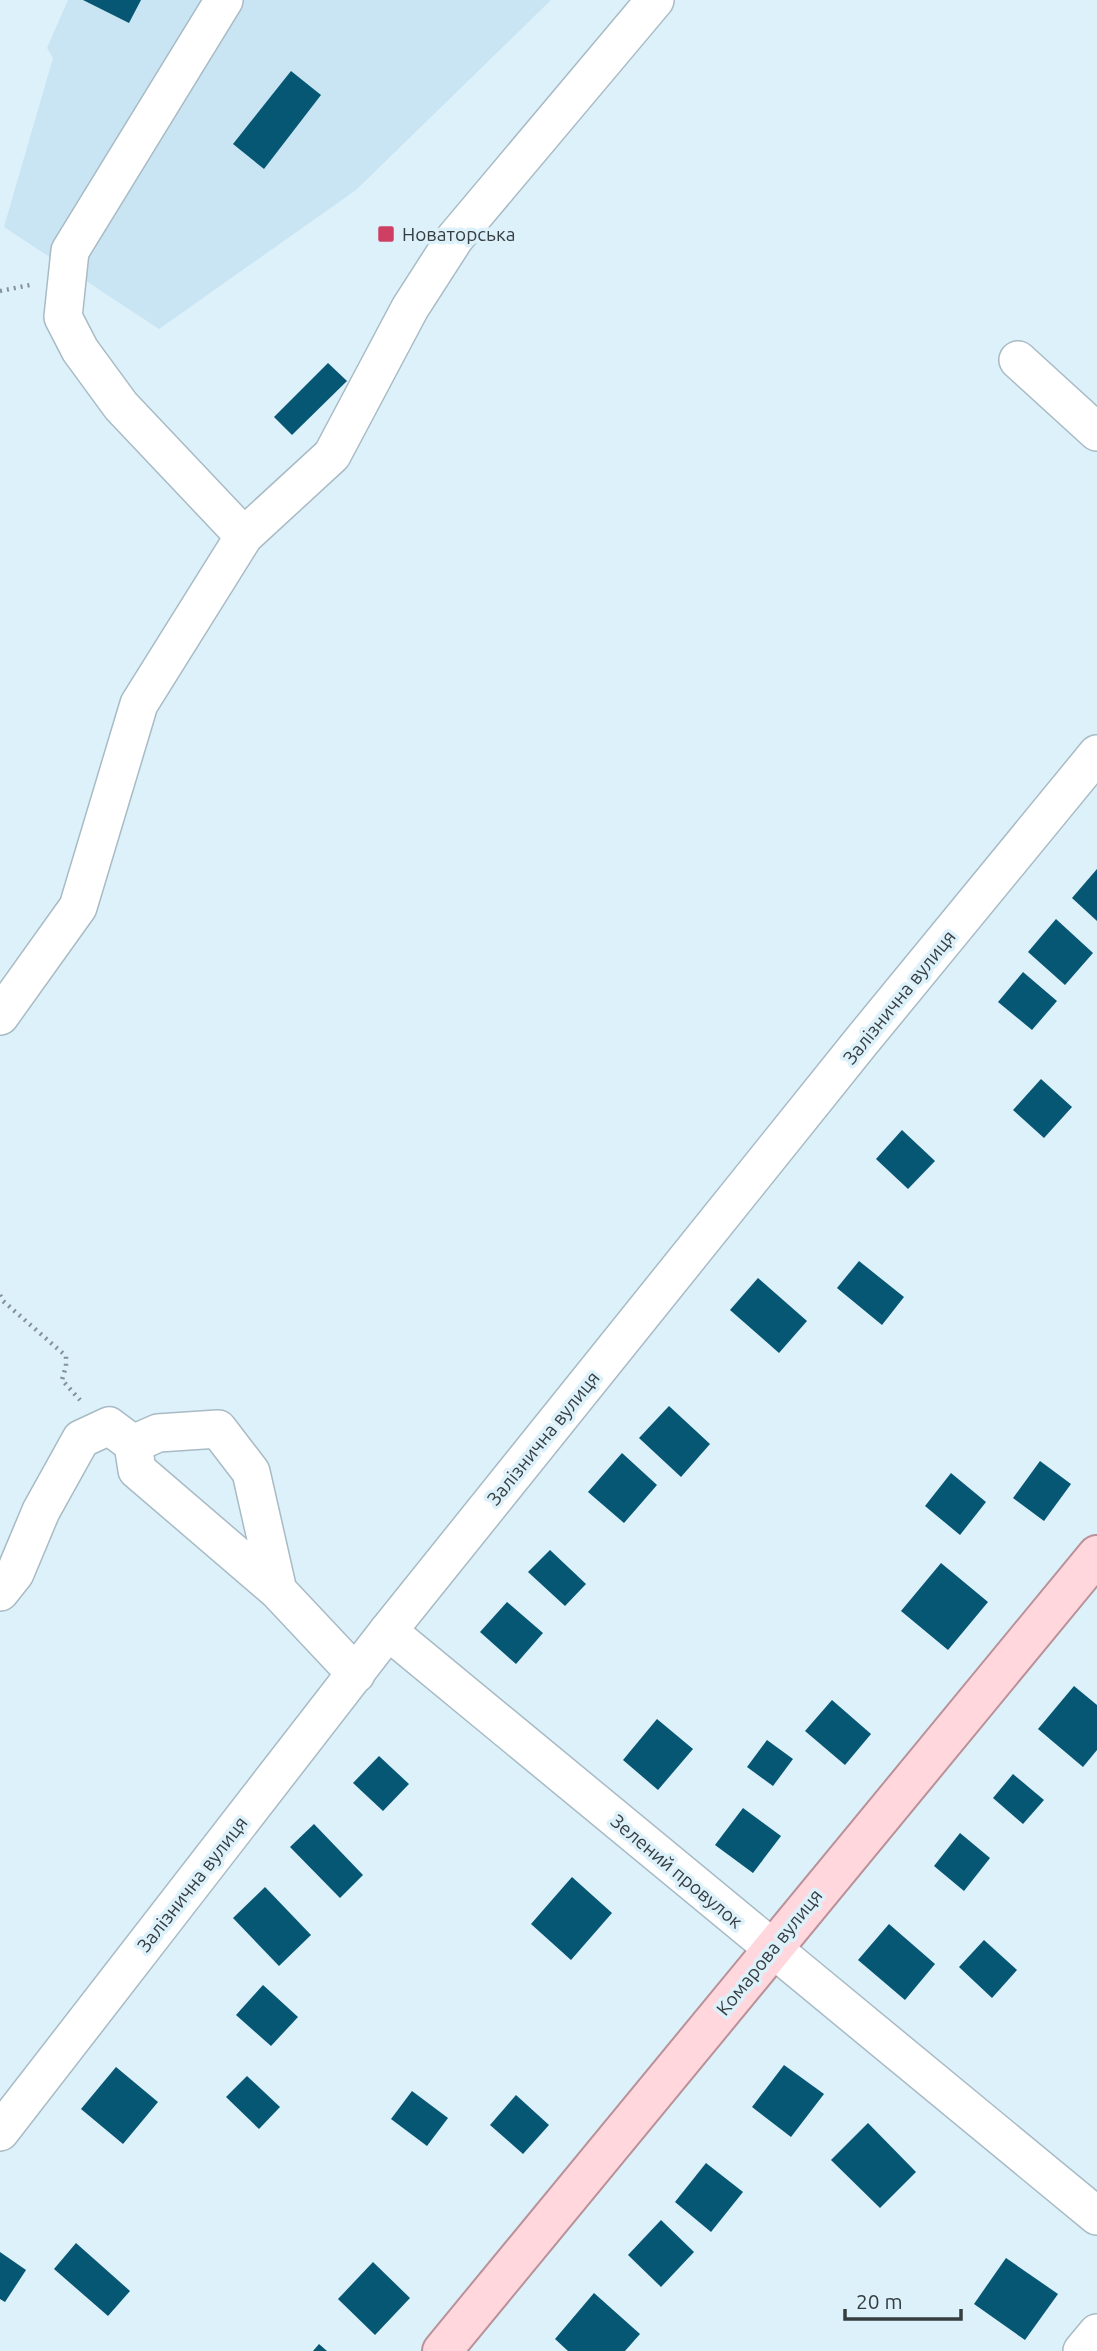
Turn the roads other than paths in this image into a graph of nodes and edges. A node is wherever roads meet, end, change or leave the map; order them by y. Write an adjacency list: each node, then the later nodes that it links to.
1 (224, 0): 5 (street)
2 (655, 0): 5 (street)
3 (1018, 360): 4 (street)
4 (1097, 432)
5 (244, 536): 7 (street)
6 (1097, 754): 12 (street, Залізнична вулиця)
7 (0, 1016)
8 (121, 1435): 10 (street); 10 (street); 11 (street)
9 (1097, 1555): 14 (main road, Комарова вулиця)
10 (278, 1591): 13 (street)
11 (0, 1592)
12 (388, 1631): 13 (street, Залізнична вулиця); 14 (street, Зелений провулок)
13 (356, 1674): 15 (street, Залізнична вулиця)
14 (771, 1949): 16 (street, Зелений провулок); 18 (main road, Комарова вулиця)
15 (0, 2132)
16 (1097, 2216)
17 (1097, 2333): 19 (street)
18 (442, 2351)
19 (1082, 2351)

